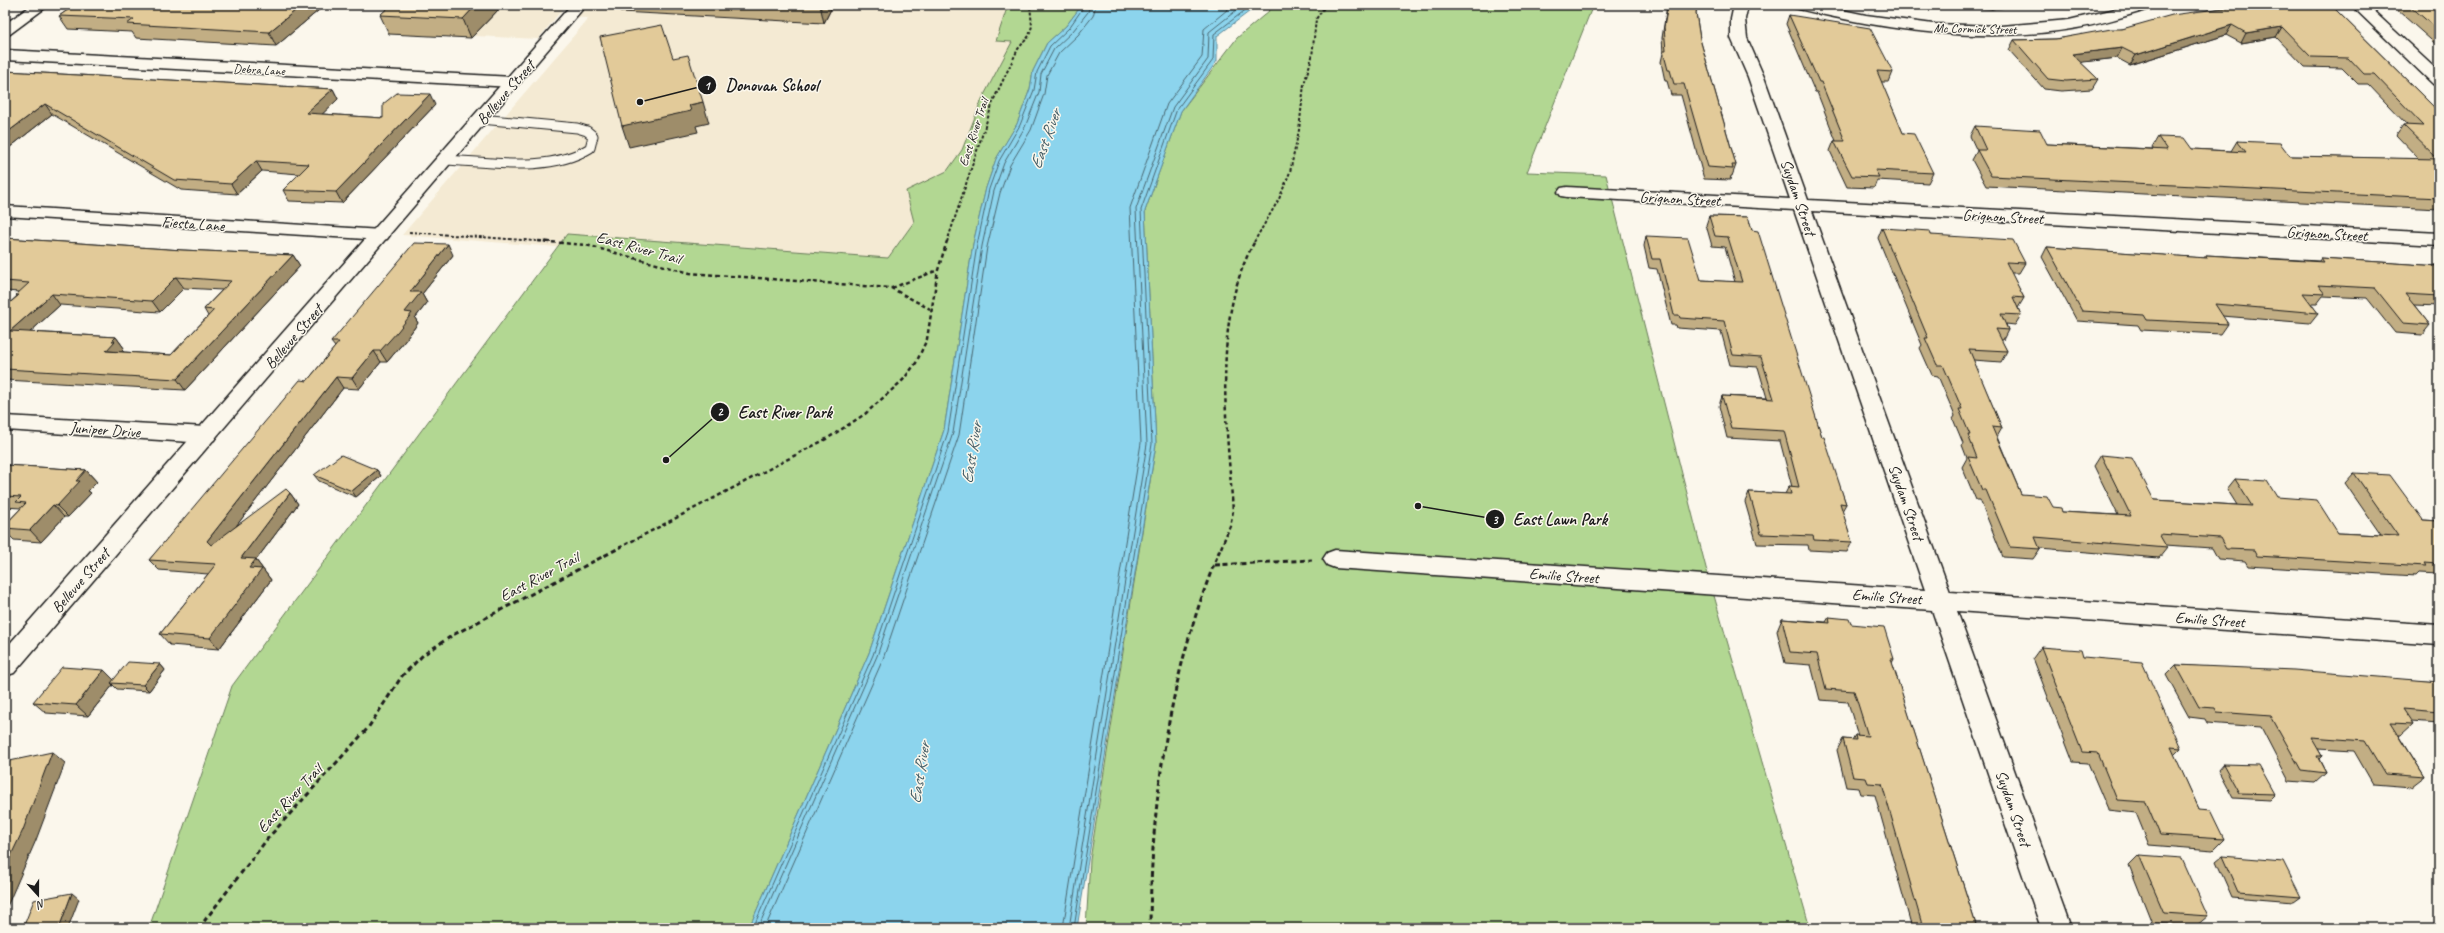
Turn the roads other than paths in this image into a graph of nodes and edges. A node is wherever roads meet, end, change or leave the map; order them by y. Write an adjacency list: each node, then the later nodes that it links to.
1 (42, 5): 7 (street)
2 (579, 5): 10 (street, Bellevue Street)
3 (1741, 5): 14 (street, Suydam Street)
4 (1800, 5): 5 (street, Mc Cormick Street)
5 (2148, 5)
6 (2358, 5): 9 (street)
7 (5, 30)
8 (5, 55): 10 (street, Debra Lane)
9 (2439, 81)
10 (513, 82): 11 (street, Bellevue Street)
11 (482, 119): 12 (street, Bellevue Street); 12 (lane)
12 (446, 160): 16 (street, Bellevue Street)
13 (1567, 192): 14 (street, Grignon Street)
14 (1802, 206): 17 (street, Grignon Street); 21 (street, Suydam Street)
15 (5, 211): 16 (street, Fiesta Lane)
16 (381, 235): 19 (street, Bellevue Street)
17 (2439, 239)
18 (5, 423): 19 (street, Juniper Drive)
19 (206, 435): 23 (street, Bellevue Street)
20 (1334, 559): 21 (street, Emilie Street)
21 (1941, 600): 22 (street, Emilie Street); 24 (street, Suydam Street)
22 (2439, 635)
23 (5, 666)
24 (2056, 928)

